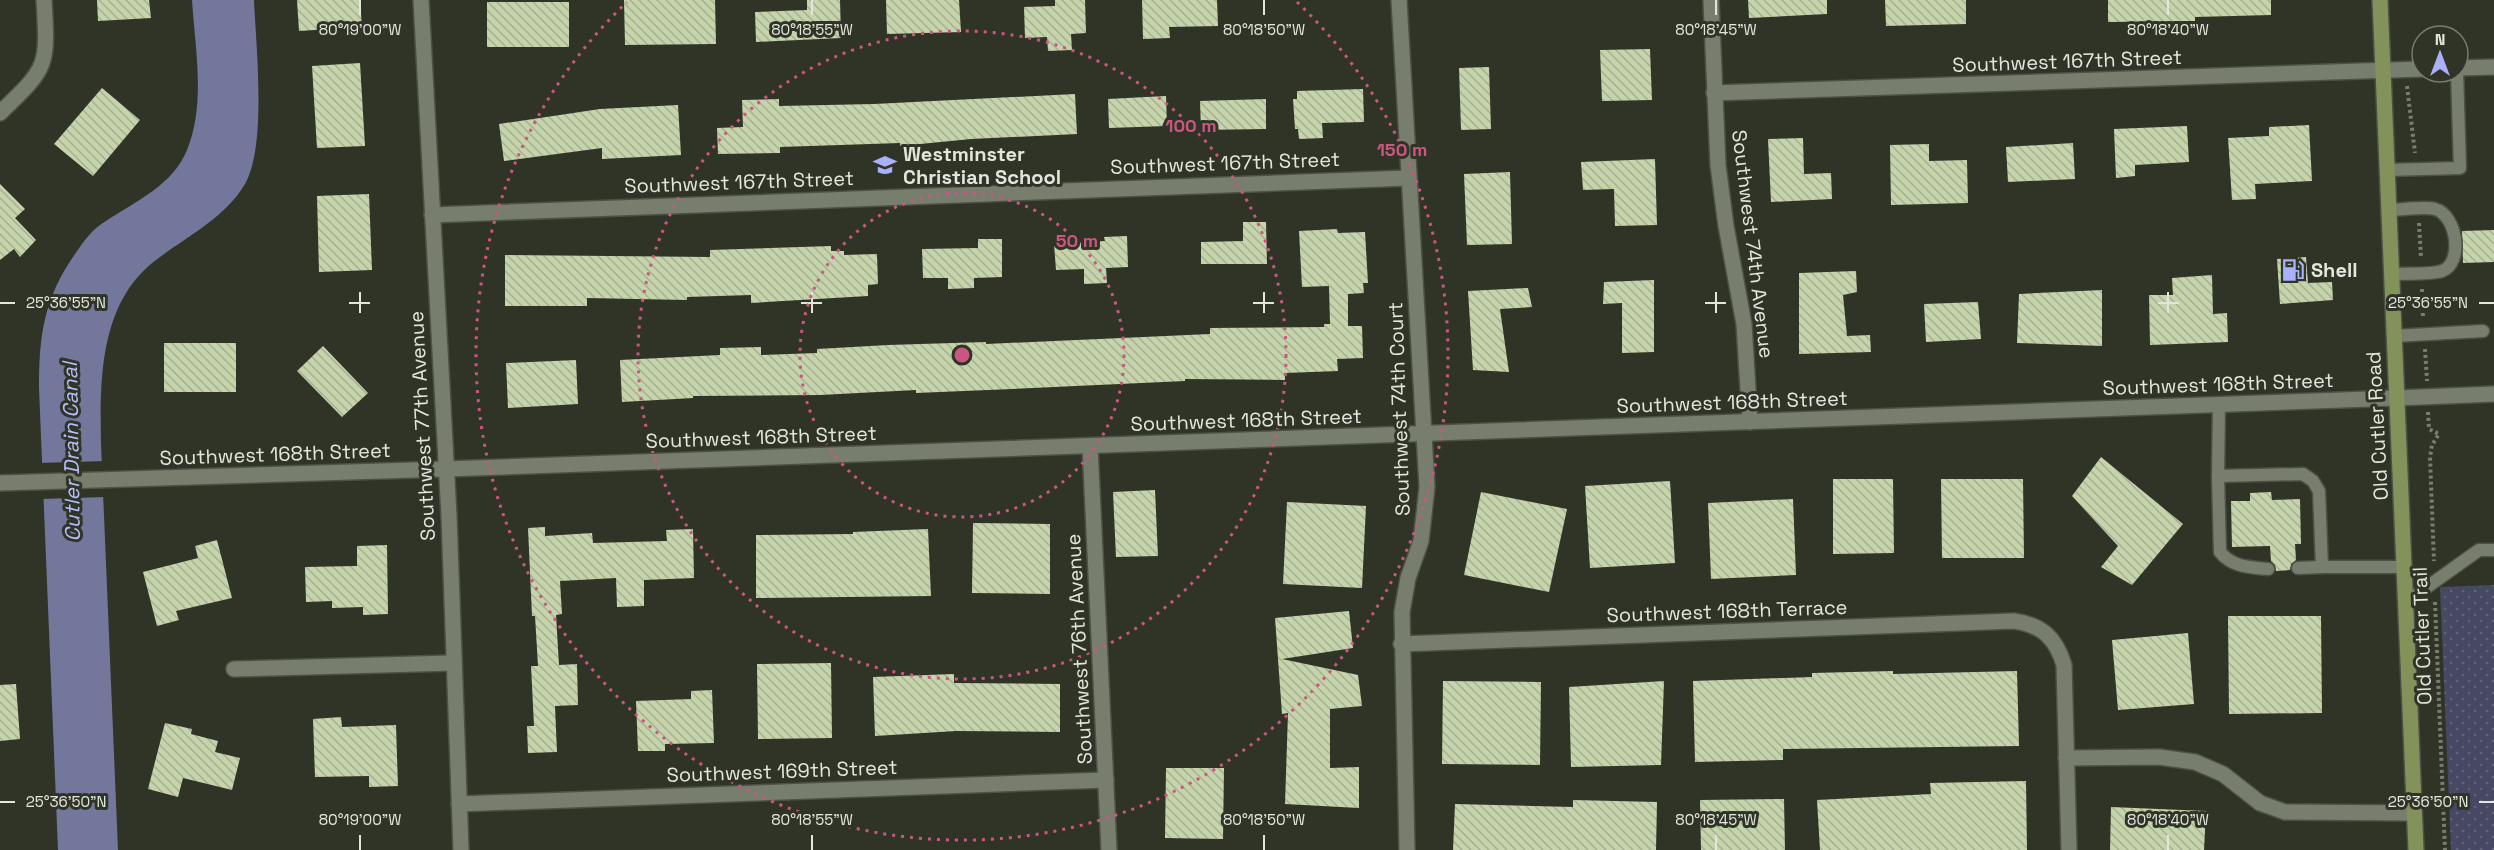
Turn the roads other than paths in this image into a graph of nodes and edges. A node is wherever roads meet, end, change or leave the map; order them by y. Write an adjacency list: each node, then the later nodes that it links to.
1 (44, 0): 12 (street)
2 (421, 0): 16 (street, Southwest 77th Avenue)
3 (1399, 0): 14 (street, Southwest 74th Court)
4 (1711, 0): 11 (street, Southwest 74th Avenue)
5 (2380, 0): 9 (main road, Old Cutler Road)
6 (2494, 67): 7 (street)
7 (2470, 68)
8 (2410, 70): 9 (street, Southwest 167th Street)
9 (2383, 72): 11 (street, Southwest 167th Street); 13 (main road, Old Cutler Road)
10 (2457, 84): 13 (lane)
11 (1714, 93): 23 (street, Southwest 74th Avenue)
12 (0, 113)
13 (2387, 170): 15 (main road, Old Cutler Road)
14 (1408, 178): 16 (street, Southwest 167th Street); 24 (street, Southwest 74th Court)
15 (2388, 210): 17 (main road, Old Cutler Road); 17 (lane)
16 (432, 215): 26 (street, Southwest 77th Avenue)
17 (2391, 274): 19 (main road, Old Cutler Road)
18 (2483, 331): 19 (lane)
19 (2394, 336): 21 (main road, Old Cutler Road)
20 (2494, 394): 21 (street, Southwest 168th Street)
21 (2397, 398): 22 (street, Southwest 168th Street); 31 (main road, Old Cutler Road)
22 (2219, 404): 23 (street, Southwest 168th Street); 27 (lane)
23 (1750, 422): 24 (street, Southwest 168th Street)
24 (1424, 434): 25 (street, Southwest 168th Street); 35 (street, Southwest 74th Court)
25 (1090, 446): 26 (street, Southwest 168th Street); 39 (street, Southwest 76th Avenue)
26 (446, 470): 28 (street, Southwest 168th Street); 36 (street, Southwest 77th Avenue)
27 (2218, 476): 30 (lane); 33 (lane)
28 (0, 483)
29 (2494, 550): 34 (lane)
30 (2322, 567): 31 (lane); 32 (lane)
31 (2403, 567): 34 (main road, Old Cutler Road)
32 (2298, 568)
33 (2268, 569)
34 (2406, 602): 41 (main road, Old Cutler Road)
35 (1401, 644): 38 (street, Southwest 168th Terrace); 44 (street, Southwest 74th Court)
36 (453, 663): 37 (street); 40 (street, Southwest 77th Avenue)
37 (234, 669)
38 (2066, 758): 41 (street); 45 (street)
39 (1106, 780): 40 (street, Southwest 169th Street); 43 (street, Southwest 76th Avenue)
40 (459, 804): 42 (street, Southwest 77th Avenue)
41 (2414, 813): 46 (main road, Old Cutler Road)
42 (461, 850)
43 (1109, 850)
44 (1407, 850)
45 (2069, 850)
46 (2416, 850)

